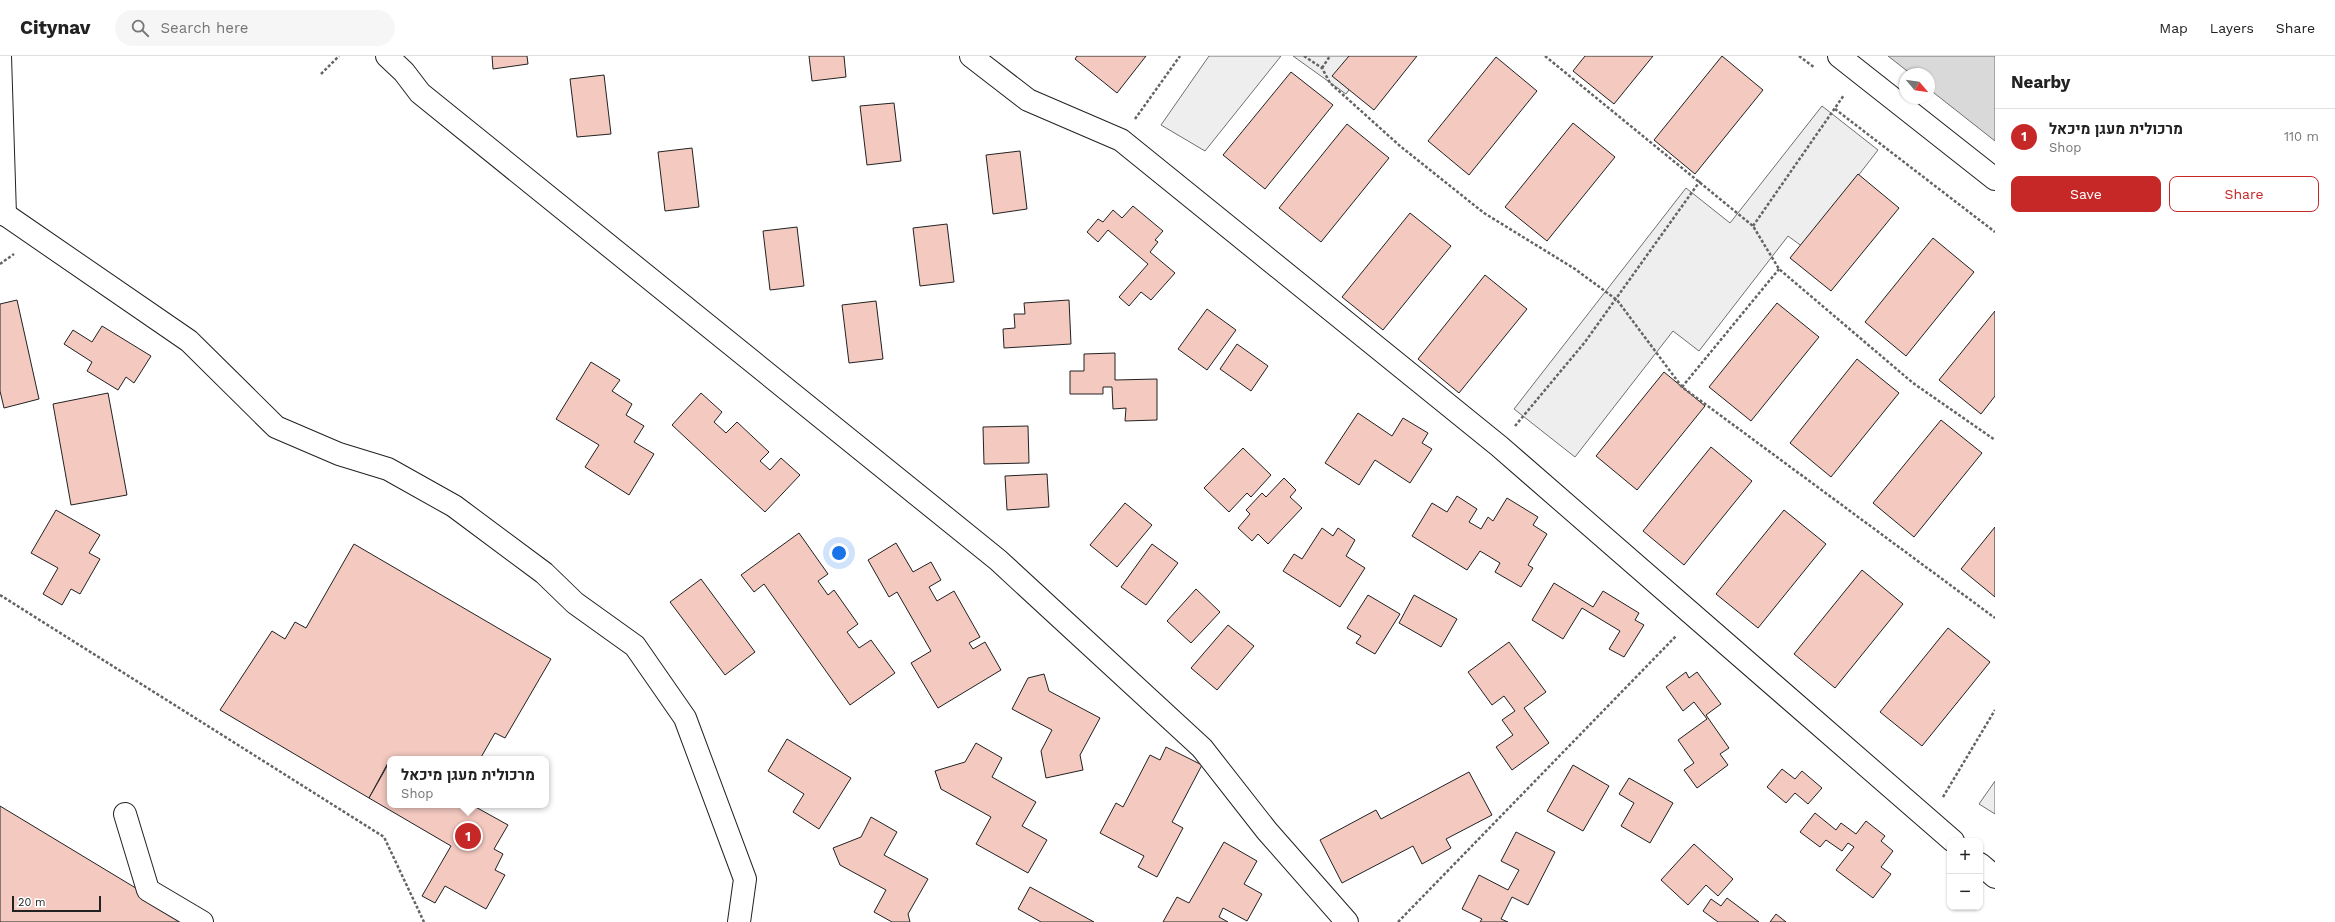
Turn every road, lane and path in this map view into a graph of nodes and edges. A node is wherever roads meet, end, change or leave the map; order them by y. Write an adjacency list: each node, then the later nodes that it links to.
1 (0, 56): 19 (street)
2 (339, 56): 13 (path)
3 (388, 56): 39 (street)
4 (971, 56): 16 (street)
5 (1180, 56): 16 (path)
6 (1304, 56): 11 (path)
7 (1330, 56): 11 (path)
8 (1545, 56): 18 (path)
9 (1799, 56): 12 (path)
10 (1839, 56): 17 (street)
11 (1322, 68): 23 (path)
12 (1817, 70)
13 (321, 74)
14 (1846, 92): 15 (path)
15 (1834, 109): 20 (path); 21 (path)
16 (1121, 140): 26 (street)
17 (1995, 179)
18 (1700, 181): 20 (path); 23 (path)
19 (3, 213): 38 (street)
20 (1753, 226): 22 (path)
21 (1995, 232)
22 (1779, 270): 24 (path); 25 (path)
23 (1617, 300): 24 (path); 26 (path)
24 (1682, 387): 29 (path)
25 (1995, 440)
26 (1499, 446): 28 (street)
27 (0, 595): 37 (path)
28 (1695, 617): 32 (street); 40 (path)
29 (1995, 618)
30 (1995, 710): 32 (path)
31 (125, 814): 36 (street)
32 (1928, 820): 33 (street)
33 (1949, 838)
34 (1983, 867): 35 (street)
35 (1995, 877)
36 (202, 922)
37 (424, 922)
38 (739, 922)
39 (1346, 922)
40 (1398, 922)

